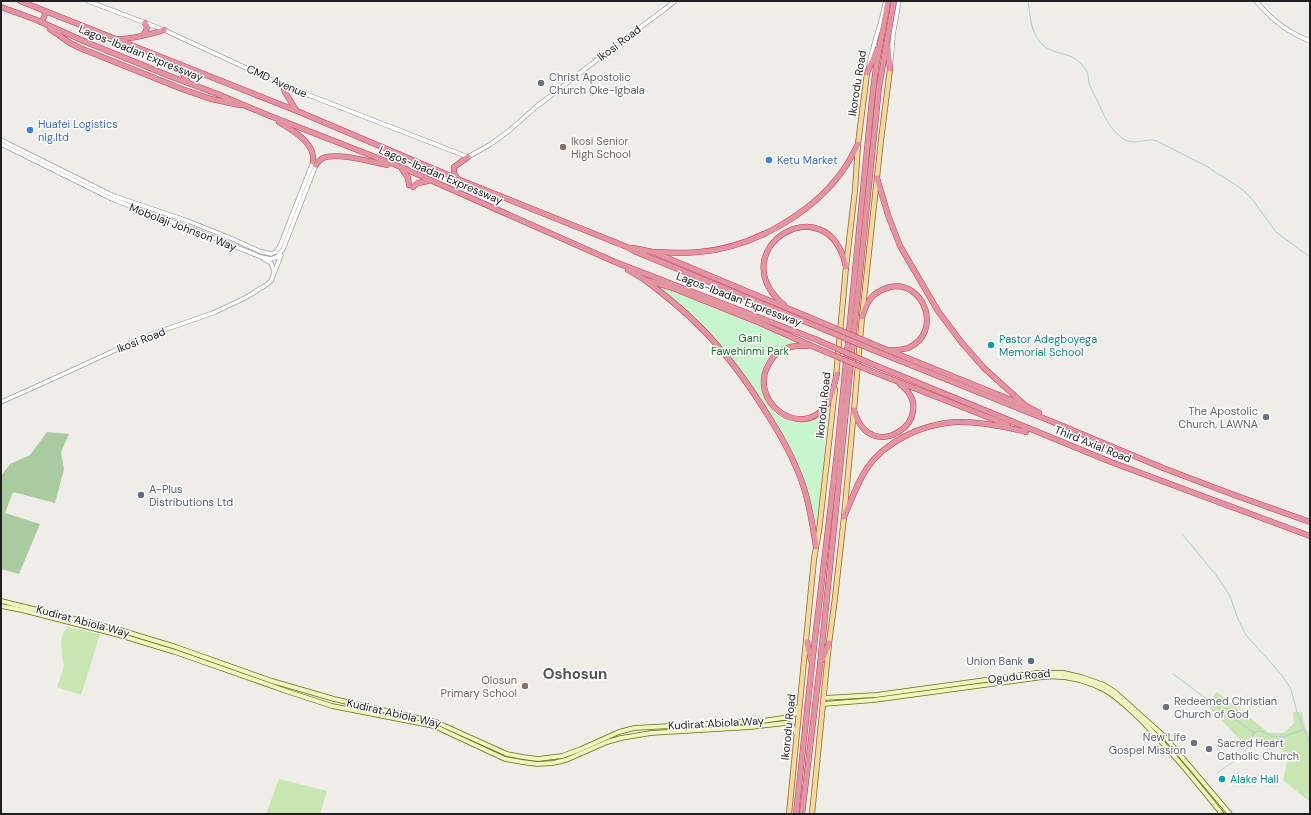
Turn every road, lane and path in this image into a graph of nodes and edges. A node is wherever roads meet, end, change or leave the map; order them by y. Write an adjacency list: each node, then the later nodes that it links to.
1 (20, 1): 9 (highway, Lagos-Ibadan Expressway)
2 (88, 1): 11 (street, CMD Avenue)
3 (675, 1): 30 (street, Ikosi Road)
4 (887, 1): 18 (highway, Ikorodu Road); 21 (street, Ikorodu Road)
5 (894, 1): 17 (highway, Ikorodu Road)
6 (899, 1): 19 (street)
7 (1256, 1): 16 (street)
8 (1, 6): 10 (highway, Lagos-Ibadan Expressway)
9 (46, 12): 10 (highway); 15 (highway, Lagos-Ibadan Expressway)
10 (42, 22): 12 (highway, Lagos-Ibadan Expressway)
11 (145, 22): 13 (street, CMD Avenue); 14 (highway)
12 (47, 25): 22 (highway, Lagos-Ibadan Expressway); 24 (highway)
13 (164, 30): 14 (highway); 23 (street, CMD Avenue)
14 (144, 34): 15 (highway)
15 (110, 38): 20 (highway, Lagos-Ibadan Expressway)
16 (1310, 41)
17 (887, 43): 19 (highway); 72 (highway, Ikorodu Road)
18 (880, 44): 21 (highway); 71 (highway, Ikorodu Road)
19 (890, 69): 33 (main road)
20 (199, 72): 22 (highway); 25 (highway, Lagos-Ibadan Expressway)
21 (867, 73): 29 (main road, Ikorodu Road)
22 (189, 83): 24 (highway, Lagos-Ibadan Expressway)
23 (283, 85): 25 (highway); 30 (street, CMD Avenue)
24 (245, 106): 26 (highway, Lagos-Ibadan Expressway)
25 (297, 111): 34 (highway, Lagos-Ibadan Expressway)
26 (270, 116): 31 (highway); 32 (highway, Lagos-Ibadan Expressway)
27 (1, 140): 39 (street, Mobolaji Johnson Way)
28 (1, 144): 41 (street, Mobolaji Johnson Way)
29 (858, 144): 38 (highway); 45 (main road, Ikorodu Road)
30 (468, 157): 34 (highway)
31 (314, 164): 32 (highway); 37 (street); 40 (street)
32 (401, 168): 35 (highway, Lagos-Ibadan Expressway); 35 (highway)
33 (877, 178): 49 (main road); 58 (highway)
34 (460, 180): 36 (highway, Lagos-Ibadan Expressway)
35 (431, 181): 43 (highway, Lagos-Ibadan Expressway)
36 (627, 247): 38 (highway); 50 (highway, Lagos-Ibadan Expressway)
37 (277, 251): 39 (street); 40 (street)
38 (653, 252): 48 (highway)
39 (270, 254): 42 (street)
40 (280, 255): 42 (street); 46 (street, Ikosi Road)
41 (261, 257): 42 (street, Mobolaji Johnson Way); 44 (street)
42 (270, 259): 44 (street)
43 (615, 262): 47 (highway); 54 (highway, Lagos-Ibadan Expressway, bridge)
44 (271, 263): 46 (street)
45 (846, 267): 48 (highway); 55 (main road, Ikorodu Road)
46 (274, 272): 57 (street, Ikosi Road)
47 (645, 280): 51 (highway); 66 (highway)
48 (788, 308): 50 (highway)
49 (862, 317): 53 (highway); 59 (main road)
50 (817, 323): 52 (highway, Lagos-Ibadan Expressway, bridge)
51 (812, 346): 55 (highway); 56 (highway, bridge)
52 (874, 348): 53 (highway); 60 (highway, Third Axial Road)
53 (888, 350): 58 (highway)
54 (872, 364): 62 (highway, Third Axial Road)
55 (836, 374): 66 (main road, Ikorodu Road)
56 (892, 379): 59 (highway); 61 (highway)
57 (1, 402)
58 (1026, 406): 60 (highway)
59 (854, 410): 63 (main road)
60 (1053, 422): 64 (highway, Third Axial Road)
61 (1026, 432): 62 (highway); 63 (highway)
62 (1062, 442): 65 (highway, Third Axial Road)
63 (844, 517): 70 (main road)
64 (1310, 522)
65 (1310, 536)
66 (816, 547): 69 (main road, Ikorodu Road)
67 (1, 601): 76 (main road, Kudirat Abiola Way)
68 (1, 606): 77 (main road, Kudirat Abiola Way)
69 (807, 642): 71 (highway); 74 (main road, Ikorodu Road)
70 (829, 643): 72 (highway); 73 (main road)
71 (812, 664): 80 (highway, Ikorodu Road)
72 (820, 664): 81 (highway, Ikorodu Road)
73 (824, 698): 75 (main road); 84 (main road, Ogudu Road)
74 (801, 699): 76 (main road, Kudirat Abiola Way); 78 (main road, Ikorodu Road)
75 (823, 704): 82 (main road); 83 (main road, Ogudu Road)
76 (384, 711): 77 (main road)
77 (382, 716): 78 (main road, Kudirat Abiola Way)
78 (796, 733): 79 (main road, Ikorodu Road)
79 (789, 814)
80 (796, 814)
81 (802, 814)
82 (812, 814)
83 (1222, 814)
84 (1230, 814)

